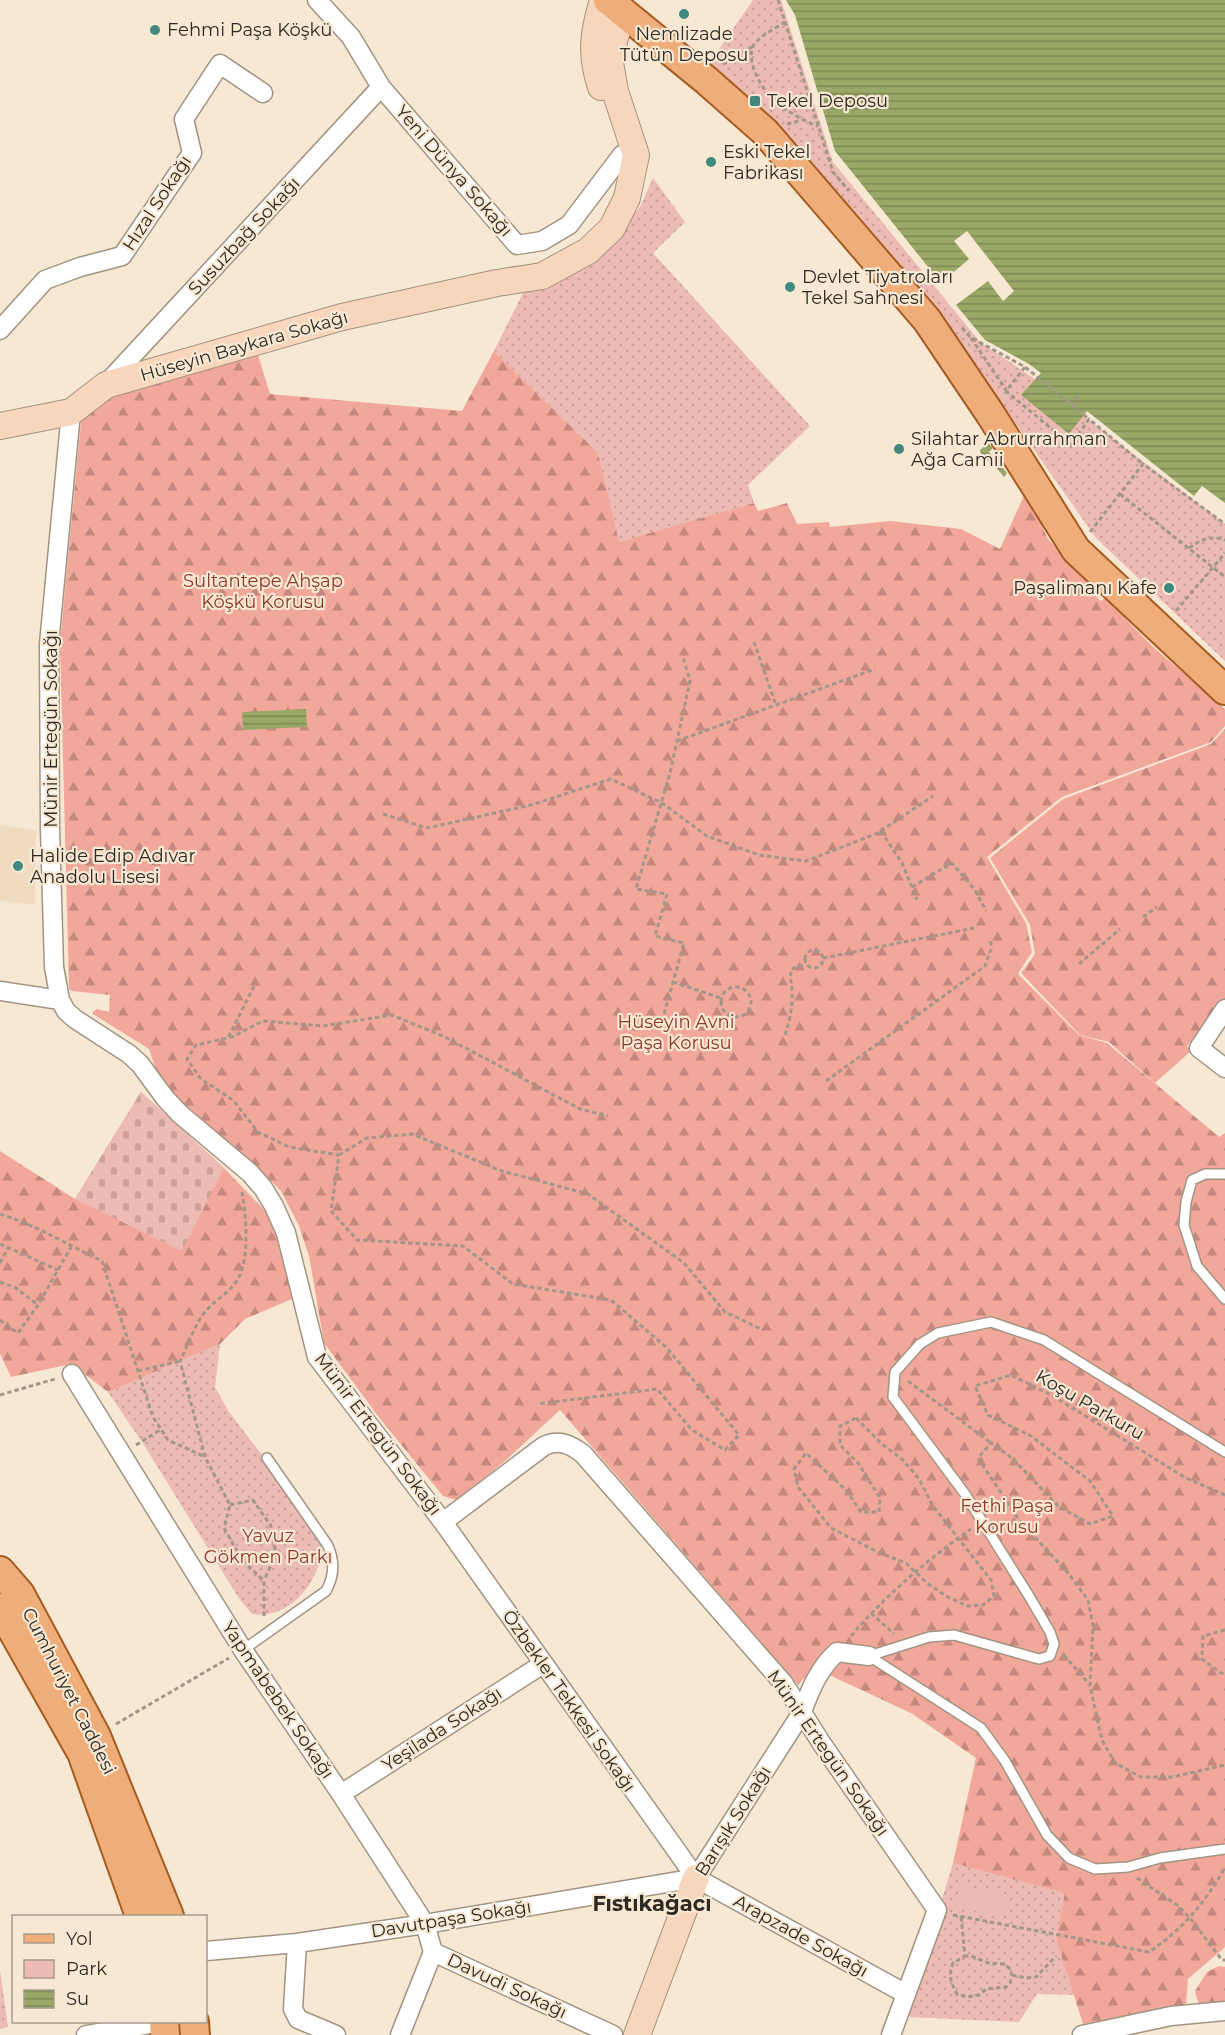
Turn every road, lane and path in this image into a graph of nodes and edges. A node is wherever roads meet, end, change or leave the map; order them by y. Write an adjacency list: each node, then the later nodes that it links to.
1 (317, 0): 7 (street, Yeni Dünya Sokağı)
2 (778, 0): 4 (path)
3 (612, 4): 6 (main road); 10 (street)
4 (785, 22): 5 (path); 9 (path)
5 (752, 47): 6 (path); 9 (path)
6 (701, 76): 28 (main road)
7 (381, 87): 10 (street, Yeni Dünya Sokağı); 16 (street, Susuzbağ Sokağı)
8 (262, 93): 13 (street, Hızal Sokağı)
9 (818, 126): 11 (path)
10 (629, 155): 16 (street, Hüseyin Baykara Sokağı)
11 (856, 199)
12 (962, 328): 14 (path)
13 (0, 330)
14 (970, 337): 15 (path); 17 (path)
15 (1025, 367): 17 (path); 19 (path)
16 (106, 385): 20 (street, Hüseyin Baykara Sokağı)
17 (1006, 391): 21 (path)
18 (1076, 394): 19 (path)
19 (1073, 406): 21 (path)
20 (70, 412): 22 (street, Hüseyin Baykara Sokağı); 58 (street, Münir Ertegün Sokağı)
21 (1089, 419): 23 (path)
22 (0, 426)
23 (1143, 464): 24 (path); 25 (path)
24 (1120, 494): 27 (path); 28 (path)
25 (1225, 524)
26 (1225, 540): 27 (path)
27 (1188, 548): 30 (path)
28 (1076, 550): 32 (main road)
29 (1225, 553): 30 (path)
30 (1213, 567): 31 (path); 32 (path)
31 (1225, 577)
32 (1161, 630): 36 (main road)
33 (754, 642): 37 (path)
34 (683, 657): 38 (path)
35 (875, 669): 37 (path)
36 (1225, 690)
37 (776, 705): 38 (path)
38 (677, 741): 40 (path)
39 (933, 796): 42 (path)
40 (662, 803): 41 (path); 42 (path); 54 (path)
41 (383, 814)
42 (881, 831): 43 (path)
43 (912, 887): 44 (path); 46 (path)
44 (917, 900)
45 (1157, 907): 47 (path)
46 (986, 910)
47 (1143, 916)
48 (974, 928): 51 (path)
49 (1120, 929): 53 (path)
50 (991, 938): 64 (path)
51 (823, 958): 52 (path); 52 (path)
52 (806, 964): 61 (path)
53 (1079, 964)
54 (673, 982): 57 (path); 60 (path)
55 (254, 986): 62 (path)
56 (0, 991): 58 (street)
57 (721, 998): 57 (path)
58 (60, 1000): 67 (street, Münir Ertegün Sokağı)
59 (1225, 1010): 63 (street)
60 (662, 1021)
61 (785, 1035)
62 (228, 1038): 65 (path); 66 (path)
63 (1225, 1068)
64 (825, 1081)
65 (608, 1116)
66 (339, 1155): 79 (path); 85 (path)
67 (238, 1163): 80 (path); 95 (street, Münir Ertegün Sokağı)
68 (1225, 1174): 76 (lane)
69 (0, 1214): 71 (path)
70 (0, 1244): 72 (path)
71 (71, 1247): 74 (path); 81 (path)
72 (8, 1248): 73 (path); 74 (path)
73 (0, 1263)
74 (58, 1270): 77 (path)
75 (0, 1282): 77 (path)
76 (1225, 1299)
77 (38, 1305): 78 (path)
78 (0, 1320)
79 (763, 1330)
80 (180, 1361): 81 (path); 90 (path)
81 (138, 1371): 86 (path)
82 (895, 1372): 87 (path); 88 (lane); 94 (lane)
83 (72, 1374): 84 (path); 89 (street, Yapmabebek Sokağı)
84 (0, 1395)
85 (537, 1404)
86 (160, 1430): 89 (path); 90 (path)
87 (991, 1443): 92 (path, Koşu Parkuru); 111 (path)
88 (1225, 1452)
89 (121, 1456): 106 (street, Yapmabebek Sokağı)
90 (205, 1457): 93 (path)
91 (267, 1458): 103 (lane)
92 (1225, 1495)
93 (230, 1505): 99 (path); 99 (path)
94 (982, 1521): 96 (path); 105 (lane)
95 (443, 1522): 109 (street, Özbekler Tekkesi Sokağı); 112 (street, Münir Ertegün Sokağı)
96 (957, 1538): 98 (path); 98 (path); 98 (path)
97 (0, 1572): 113 (main road, Cumhuriyet Caddesi)
98 (916, 1572): 101 (path)
99 (264, 1581): 103 (path)
100 (1, 1610): 121 (main road, Cumhuriyet Caddesi)
101 (871, 1613): 104 (path); 107 (path)
102 (1225, 1630): 110 (path)
103 (266, 1633): 106 (lane)
104 (897, 1637)
105 (1054, 1644): 108 (lane); 111 (path)
106 (243, 1650): 113 (path); 115 (street, Yapmabebek Sokağı)
107 (837, 1652): 108 (street); 112 (street, Barışık Sokağı)
108 (868, 1656): 117 (lane)
109 (543, 1664): 115 (street, Yeşilada Sokağı); 119 (street, Özbekler Tekkesi Sokağı)
110 (1225, 1674)
111 (1090, 1686): 114 (path)
112 (801, 1714): 119 (street, Barışık Sokağı); 120 (street, Münir Ertegün Sokağı)
113 (96, 1736): 122 (main road, Cumhuriyet Caddesi)
114 (1225, 1765)
115 (341, 1794): 125 (street, Yapmabebek Sokağı)
116 (1225, 1849): 117 (lane)
117 (1120, 1867): 124 (path)
118 (1225, 1867): 124 (path)
119 (696, 1878): 125 (street, Davutpaşa Sokağı); 133 (street, Arapzade Sokağı); 140 (street, Barışık Sokağı)
120 (937, 1910): 123 (path); 133 (street)
121 (139, 1915)
122 (168, 1915)
123 (961, 1917): 124 (path); 129 (path)
124 (1190, 1918): 131 (path)
125 (425, 1924): 126 (street, Davutpaşa Sokağı); 128 (street, Yapmabebek Sokağı)
126 (297, 1943): 127 (street, Davutpaşa Sokağı); 137 (street)
127 (207, 1951)
128 (433, 1952): 138 (street); 139 (street, Davudi Sokağı)
129 (965, 1956): 132 (path); 132 (path)
130 (1056, 1956): 132 (path)
131 (1224, 1959)
132 (1012, 1975)
133 (906, 1994): 141 (street)
134 (1225, 2011): 142 (street)
135 (157, 2023): 136 (street)
136 (86, 2035)
137 (336, 2035)
138 (400, 2035)
139 (613, 2035)
140 (637, 2035)
141 (891, 2035)
142 (1082, 2035)

